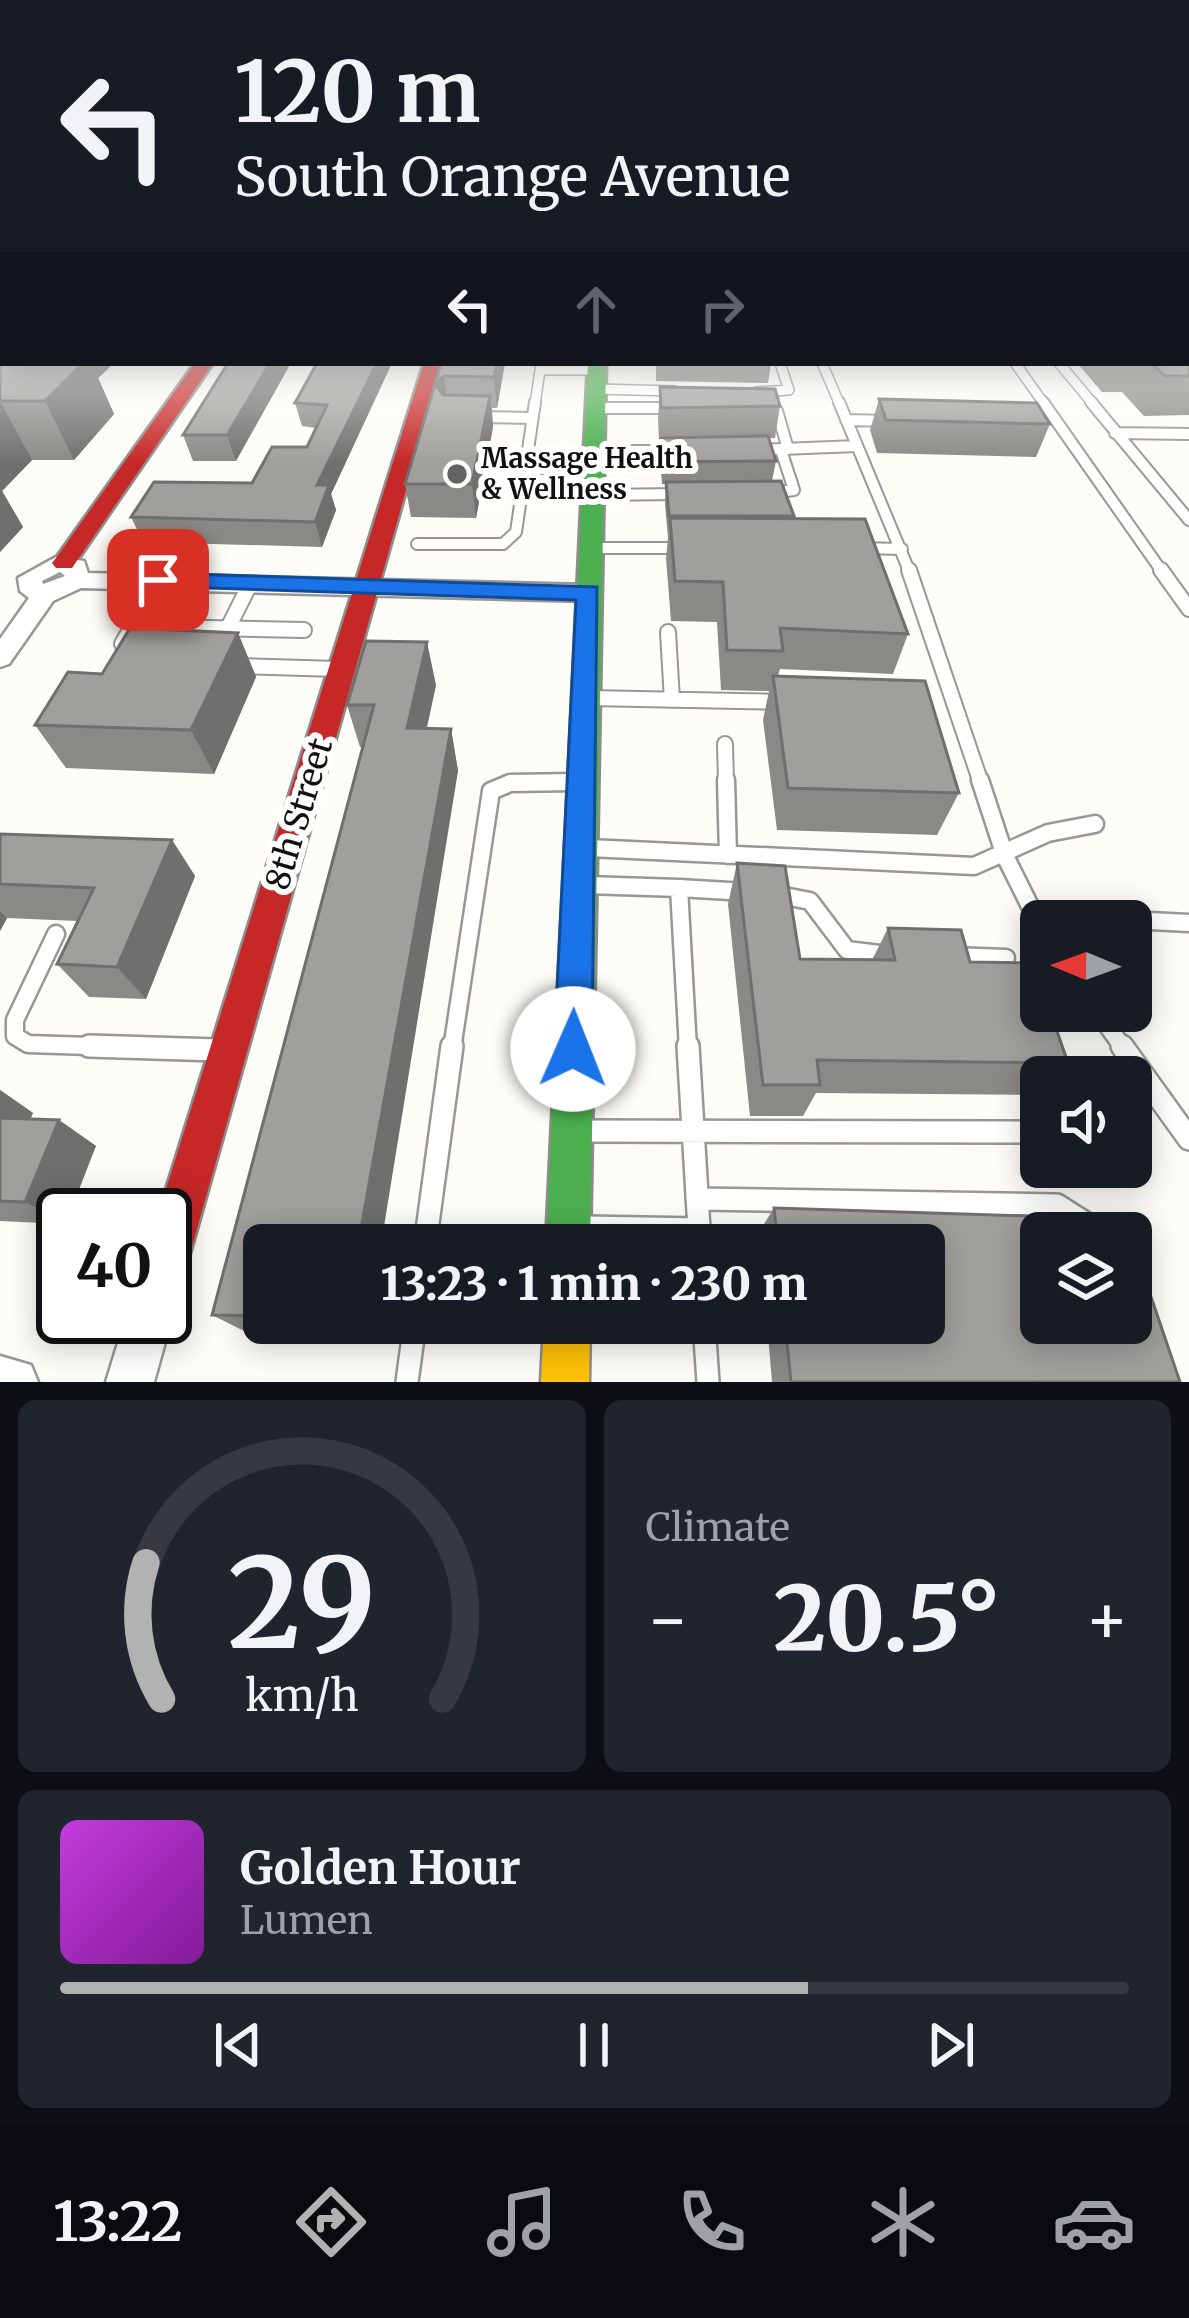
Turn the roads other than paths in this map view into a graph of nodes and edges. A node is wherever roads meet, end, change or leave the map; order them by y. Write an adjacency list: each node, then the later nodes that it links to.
1 (202, 366): 35 (street)
2 (432, 366): 40 (street, 8th Street)
3 (781, 366): 10 (lane)
4 (823, 366): 15 (lane)
5 (1017, 366): 18 (lane)
6 (1061, 366): 19 (lane)
7 (540, 367): 8 (lane); 14 (lane)
8 (596, 383): 9 (lane); 11 (lane); 26 (street)
9 (697, 391)
10 (741, 392)
11 (681, 409)
12 (746, 409): 23 (lane)
13 (469, 418): 14 (lane)
14 (531, 418): 25 (lane)
15 (846, 420): 16 (lane); 21 (lane)
16 (894, 422)
17 (1036, 425): 18 (lane)
18 (1060, 426): 42 (lane)
19 (1115, 433): 20 (lane); 29 (lane)
20 (1189, 434)
21 (857, 446): 23 (lane); 34 (lane)
22 (734, 450): 23 (lane)
23 (784, 450): 27 (lane)
24 (687, 451): 26 (lane)
25 (526, 468): 26 (lane); 30 (lane)
26 (592, 472): 28 (lane); 31 (street)
27 (764, 493)
28 (699, 494)
29 (1189, 520)
30 (417, 544)
31 (590, 548): 32 (lane); 41 (street)
32 (704, 548)
33 (841, 548): 34 (lane)
34 (902, 549): 59 (lane)
35 (70, 571): 37 (street); 39 (street)
36 (0, 577): 39 (street)
37 (158, 580): 38 (street); 48 (lane)
38 (250, 584): 40 (street); 44 (lane)
39 (37, 586): 47 (street)
40 (366, 587): 41 (street); 50 (street, 8th Street)
41 (589, 593): 51 (street)
42 (1189, 609)
43 (161, 627): 44 (lane)
44 (228, 628): 45 (lane)
45 (304, 630)
46 (668, 632): 52 (lane)
47 (0, 658)
48 (116, 660)
49 (219, 666): 50 (lane)
50 (341, 669): 70 (street, 8th Street)
51 (584, 698): 52 (lane); 55 (street)
52 (672, 700): 53 (lane)
53 (805, 703)
54 (725, 744): 58 (lane)
55 (580, 782): 57 (street); 78 (lane)
56 (1095, 824): 59 (lane)
57 (578, 848): 58 (lane); 60 (street)
58 (728, 855): 59 (lane)
59 (1005, 856): 62 (lane)
60 (577, 885): 61 (lane); 71 (street)
61 (680, 888): 66 (lane); 73 (lane)
62 (1027, 900)
63 (1152, 922): 64 (lane)
64 (1189, 922)
65 (56, 934): 70 (lane)
66 (911, 955)
67 (935, 956): 68 (lane)
68 (1006, 958)
69 (1112, 1032): 74 (lane)
70 (228, 1051): 75 (street, 8th Street)
71 (571, 1131): 73 (lane); 79 (street)
72 (1020, 1132): 73 (lane)
73 (694, 1133): 76 (lane)
74 (1189, 1139)
75 (187, 1188)
76 (698, 1199): 77 (lane); 80 (lane)
77 (1068, 1212)
78 (428, 1224)
79 (569, 1224)
80 (699, 1224)
81 (141, 1344): 87 (street)
82 (412, 1344): 88 (lane)
83 (566, 1344): 89 (street)
84 (705, 1344): 90 (lane)
85 (0, 1379): 86 (street)
86 (14, 1382)
87 (130, 1382)
88 (406, 1382)
89 (565, 1382)
90 (708, 1382)

